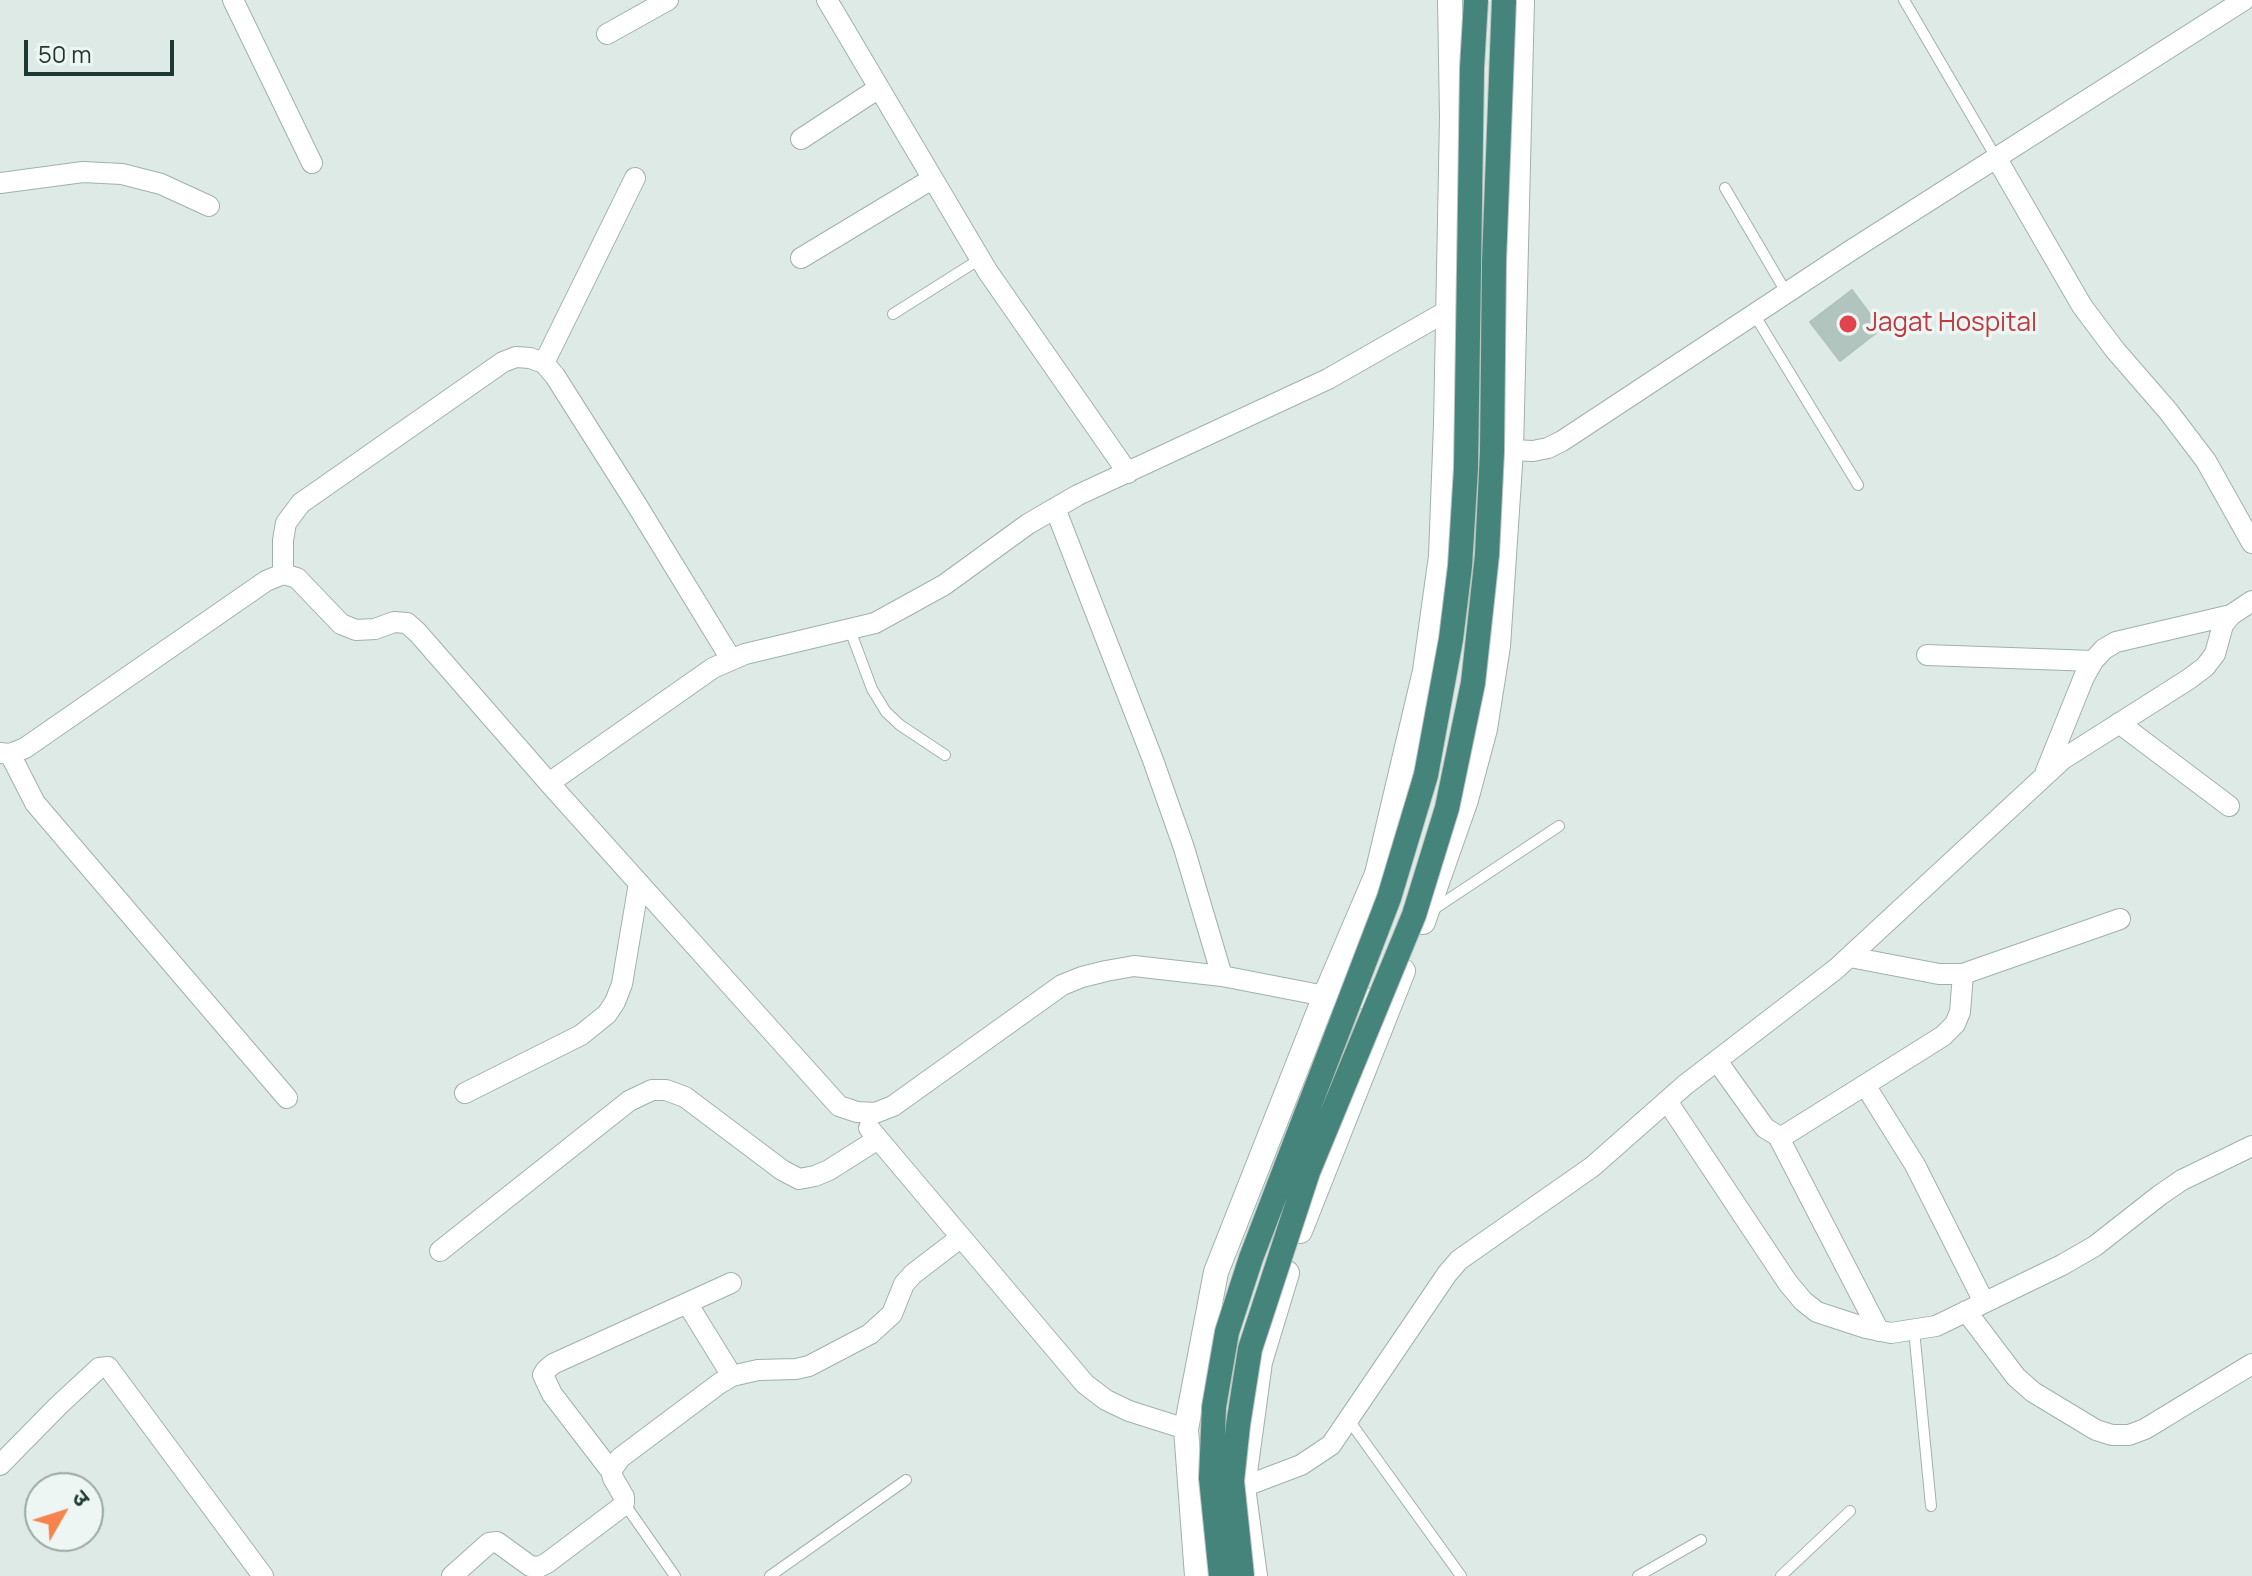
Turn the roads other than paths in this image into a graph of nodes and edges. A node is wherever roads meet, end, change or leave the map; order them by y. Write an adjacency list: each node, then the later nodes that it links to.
1 (233, 0): 14 (street)
2 (668, 0): 10 (street)
3 (827, 0): 11 (street)
4 (1450, 0): 23 (street)
5 (1476, 0): 87 (highway, bridge)
6 (1504, 0): 88 (highway, bridge)
7 (1522, 0): 27 (street)
8 (1904, 0): 13 (lane)
9 (2244, 0): 13 (street)
10 (607, 34)
11 (879, 88): 12 (street); 16 (street)
12 (801, 139)
13 (1997, 159): 22 (street); 31 (street)
14 (312, 163)
15 (635, 178): 26 (street)
16 (932, 179): 20 (street); 21 (street)
17 (0, 183): 19 (street)
18 (1725, 188): 22 (lane)
19 (209, 206)
20 (801, 258)
21 (980, 259): 24 (lane); 28 (street)
22 (1786, 292): 25 (street)
23 (1447, 311): 28 (street); 52 (street)
24 (893, 314)
25 (1754, 314): 27 (street); 29 (lane)
26 (544, 363): 32 (street); 37 (street)
27 (1511, 450): 47 (street)
28 (1128, 473): 30 (street)
29 (1858, 485)
30 (1055, 508): 35 (street); 51 (street)
31 (2252, 543)
32 (283, 574): 40 (street); 43 (street)
33 (2252, 601): 34 (street)
34 (2231, 615): 38 (street); 39 (street)
35 (850, 630): 37 (street); 41 (lane)
36 (1927, 655): 38 (street)
37 (731, 659): 43 (street)
38 (2093, 661): 42 (street)
39 (2119, 723): 42 (street); 44 (street)
40 (5, 754): 57 (street)
41 (945, 755)
42 (2045, 774): 49 (street)
43 (549, 783): 46 (street)
44 (2229, 806)
45 (1559, 826): 47 (lane)
46 (639, 883): 56 (street); 59 (street)
47 (1426, 915): 53 (street)
48 (2120, 919): 50 (street)
49 (1850, 957): 50 (street); 54 (street)
50 (1963, 974): 55 (street)
51 (1222, 976): 52 (street); 59 (street)
52 (1325, 996): 53 (street); 73 (street)
53 (1392, 1000): 77 (street)
54 (1714, 1062): 58 (street); 60 (street)
55 (1865, 1085): 60 (street); 67 (street)
56 (465, 1093)
57 (287, 1098)
58 (1667, 1101): 69 (street); 72 (street)
59 (857, 1112): 61 (street)
60 (1778, 1136): 69 (street)
61 (878, 1139): 63 (street); 64 (street)
62 (2252, 1146): 67 (street)
63 (960, 1238): 71 (street); 73 (street)
64 (440, 1251)
65 (731, 1283): 66 (street)
66 (687, 1303): 71 (street); 75 (street)
67 (1975, 1307): 68 (street); 70 (street)
68 (1914, 1330): 69 (street); 79 (lane)
69 (1879, 1331)
70 (2252, 1364)
71 (732, 1376): 75 (street)
72 (1348, 1419): 77 (street); 90 (lane)
73 (1186, 1429): 86 (street)
74 (0, 1465): 82 (street)
75 (611, 1471): 78 (street)
76 (906, 1480): 85 (lane)
77 (1243, 1487): 89 (street)
78 (624, 1503): 83 (street); 84 (lane)
79 (1931, 1506)
80 (1850, 1511): 92 (lane)
81 (1701, 1540): 91 (lane)
82 (263, 1576)
83 (452, 1576)
84 (675, 1576)
85 (770, 1576)
86 (1197, 1576)
87 (1221, 1576)
88 (1242, 1576)
89 (1255, 1576)
90 (1461, 1576)
91 (1638, 1576)
92 (1781, 1576)

